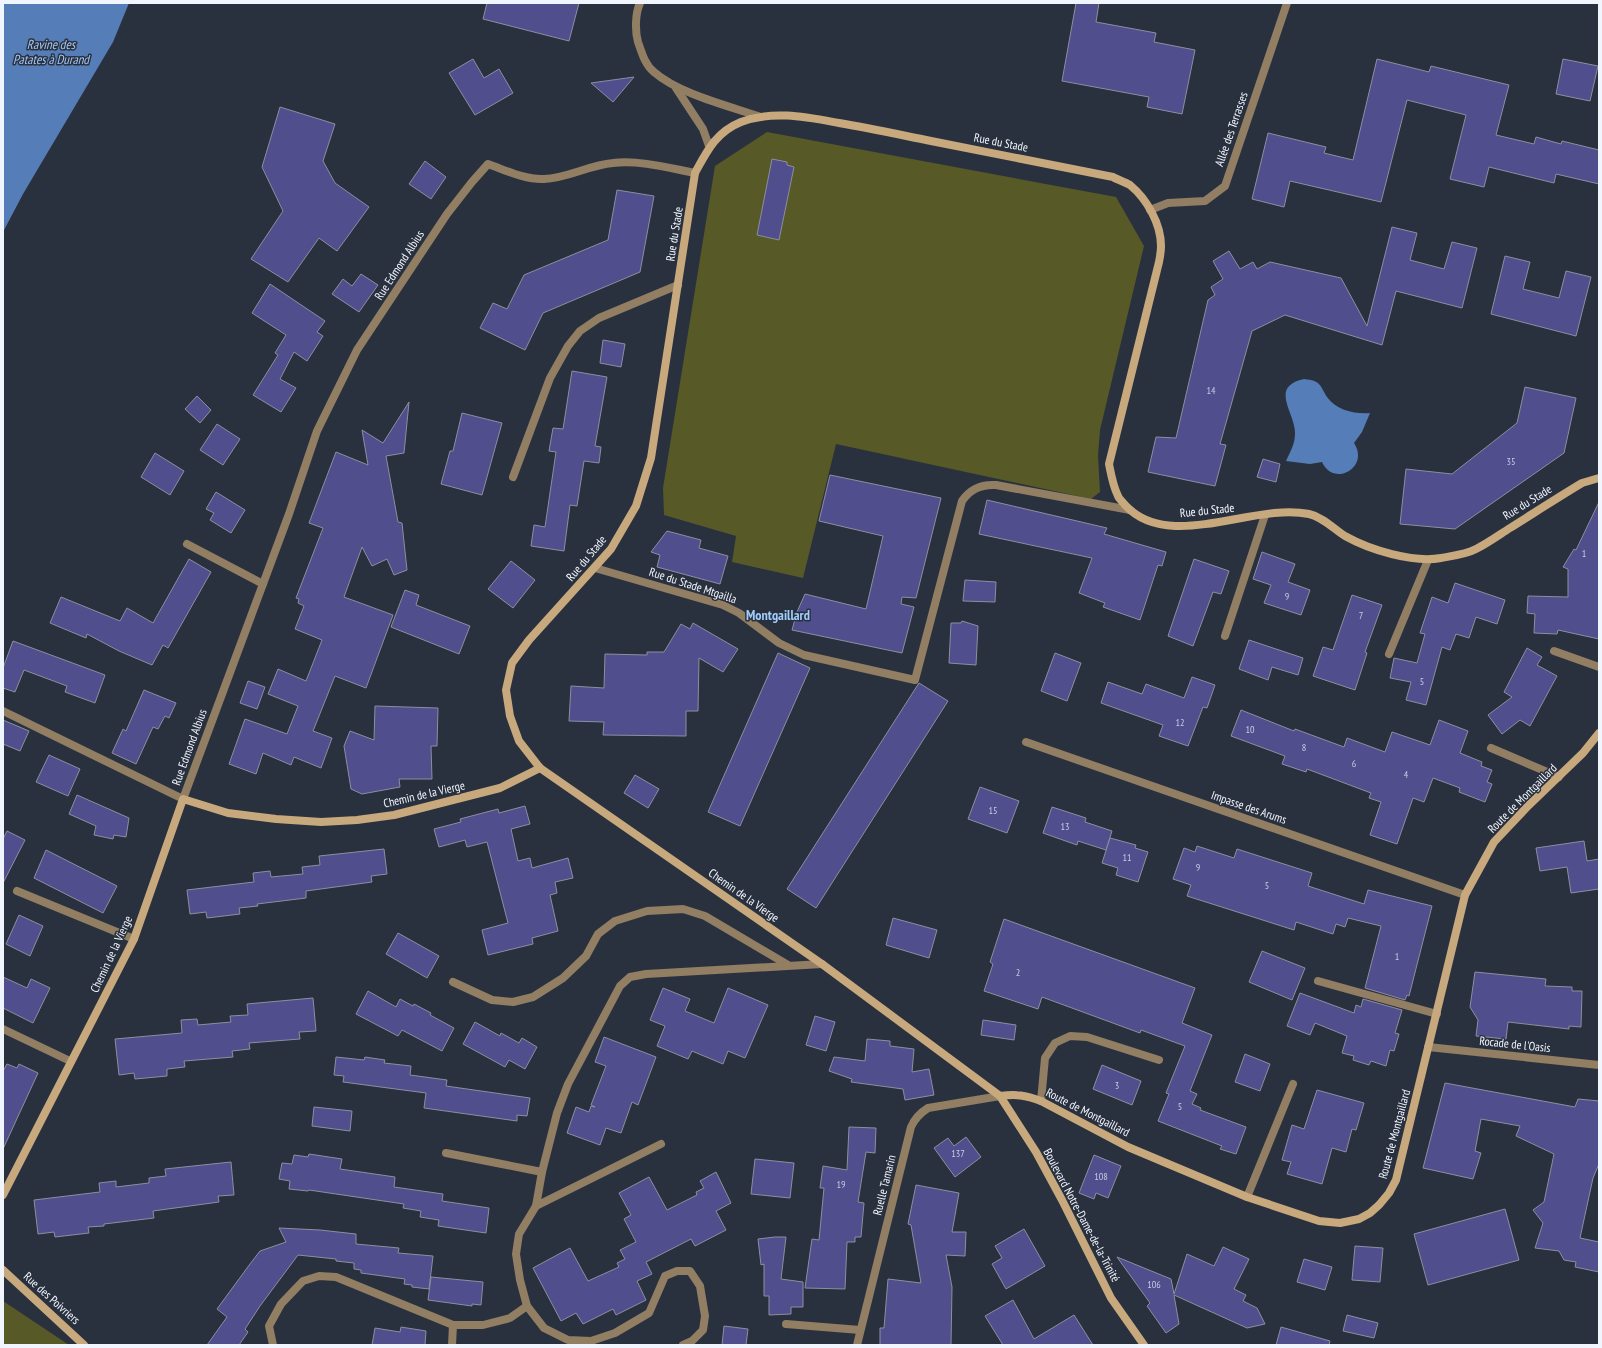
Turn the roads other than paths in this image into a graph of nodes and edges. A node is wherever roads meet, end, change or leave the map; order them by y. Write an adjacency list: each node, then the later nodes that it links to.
1 (640, 3): 3 (street)
2 (1286, 3): 7 (street, Allée des Terrasses)
3 (676, 88): 4 (street); 5 (street)
4 (761, 117): 5 (street, Rue du Stade); 7 (street, Rue du Stade)
5 (710, 146): 6 (street, Rue du Stade)
6 (695, 173): 8 (street, Rue du Stade); 16 (street, Rue Edmond Albius)
7 (1150, 210): 11 (street, Rue du Stade)
8 (678, 285): 9 (street); 15 (street, Rue du Stade)
9 (513, 477)
10 (1599, 478): 14 (street, Rue du Stade)
11 (1130, 510): 12 (street, Rue du Stade); 15 (street, Rue du Stade Mtgailla)
12 (1265, 515): 14 (street, Rue du Stade); 17 (street)
13 (187, 544): 16 (street)
14 (1428, 560): 19 (street)
15 (594, 568): 25 (street, Rue du Stade)
16 (263, 584): 27 (street, Rue Edmond Albius)
17 (1225, 636)
18 (1554, 651): 20 (street)
19 (1390, 654)
20 (1599, 667)
21 (3, 711): 27 (street, Rue Edmond Albius)
22 (1599, 733): 26 (street, Route de Montgaillard)
23 (1026, 742): 29 (street, Impasse des Arums)
24 (1491, 748): 26 (street)
25 (540, 768): 27 (street, Chemin de la Vierge); 31 (street, Chemin de la Vierge)
26 (1559, 777): 29 (street, Route de Montgaillard)
27 (183, 799): 30 (street, Chemin de la Vierge)
28 (17, 891): 30 (street)
29 (1465, 895): 35 (street, Route de Montgaillard)
30 (134, 939): 39 (street, Chemin de la Vierge)
31 (822, 964): 32 (street); 42 (street, Chemin de la Vierge)
32 (789, 966): 34 (street); 46 (street)
33 (1318, 981): 35 (street)
34 (453, 982)
35 (1437, 1014): 37 (street, Route de Montgaillard)
36 (3, 1029): 39 (street)
37 (1428, 1047): 40 (street, Rocade de l'Oasis); 48 (street, Route de Montgaillard)
38 (1159, 1060): 43 (street)
39 (70, 1061): 47 (street, Chemin de la Vierge)
40 (1599, 1065)
41 (1293, 1084): 48 (street)
42 (1000, 1096): 43 (street, Route de Montgaillard); 54 (street, Ruelle Tamarin); 60 (street, Boulevard Notre-Dame-de-la-Trinité)
43 (1041, 1101): 48 (street, Route de Montgaillard)
44 (661, 1144): 49 (street)
45 (446, 1153): 46 (street)
46 (542, 1172): 49 (street)
47 (3, 1195)
48 (1246, 1197)
49 (536, 1206): 51 (street)
50 (3, 1270): 55 (street, Rue des Poivriers)
51 (526, 1306): 52 (street); 58 (street)
52 (453, 1324): 56 (street); 57 (street)
53 (786, 1324): 54 (street)
54 (860, 1330): 59 (street, Ruelle Tamarin)
55 (84, 1345)
56 (273, 1345)
57 (452, 1345)
58 (683, 1345)
59 (857, 1345)
60 (1144, 1345)

